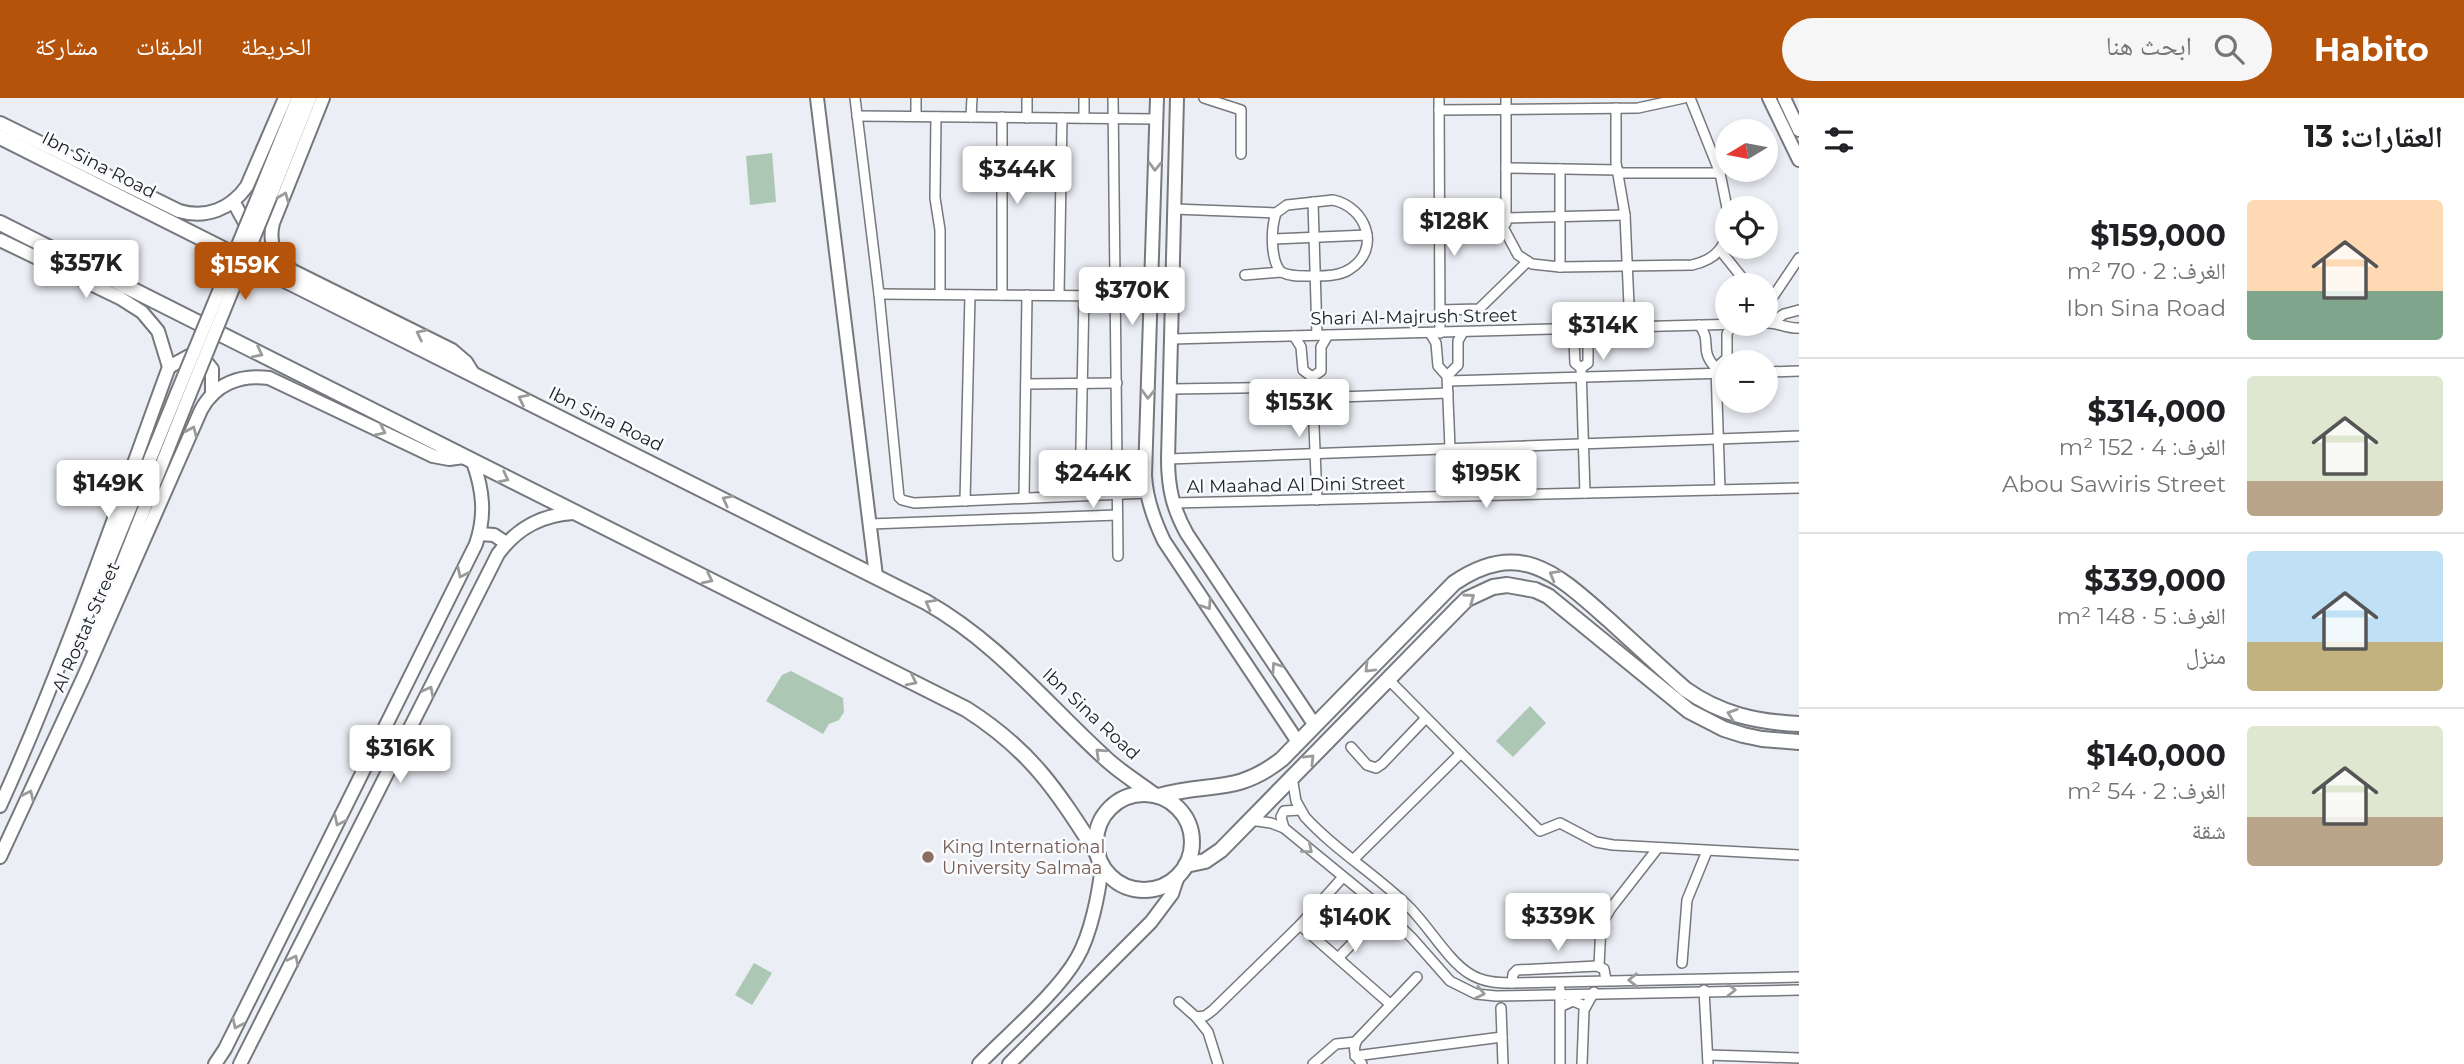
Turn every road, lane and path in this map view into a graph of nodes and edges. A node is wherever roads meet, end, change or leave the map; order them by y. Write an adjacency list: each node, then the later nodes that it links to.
1 (285, 98): 46 (street)
2 (298, 98): 45 (street)
3 (310, 98): 45 (street)
4 (323, 98): 55 (street, one-way to 4)
5 (817, 98): 135 (street)
6 (855, 98): 24 (street)
7 (916, 98): 25 (street)
8 (972, 98): 27 (street)
9 (1027, 98): 29 (street)
10 (1084, 98): 31 (street)
11 (1114, 98): 32 (street)
12 (1157, 98): 33 (street)
13 (1177, 98): 34 (street)
14 (1205, 98): 38 (street)
15 (1439, 98): 23 (street)
16 (1506, 98): 22 (street)
17 (1684, 98): 21 (street)
18 (1690, 98): 39 (street)
19 (1769, 98): 40 (street)
20 (1784, 98): 36 (street)
21 (1616, 108): 22 (street); 43 (street)
22 (1506, 109): 23 (street); 41 (street)
23 (1439, 110): 54 (street)
24 (857, 116): 25 (street); 71 (street)
25 (916, 117): 26 (street)
26 (936, 117): 27 (street); 72 (street)
27 (971, 117): 28 (street)
28 (1002, 117): 29 (street); 74 (street)
29 (1027, 118): 30 (street)
30 (1062, 118): 31 (street); 76 (street)
31 (1084, 118): 32 (street)
32 (1113, 119): 33 (street); 78 (street)
33 (1156, 119): 34 (street); 79 (street, one-way to 79)
34 (1176, 120): 48 (street)
35 (0, 123): 46 (street)
36 (1799, 130)
37 (0, 137): 103 (main road, Ibn Sina Road)
38 (1241, 154)
39 (1715, 160)
40 (1799, 160)
41 (1506, 168): 42 (street); 52 (street)
42 (1560, 169): 43 (street); 51 (street)
43 (1618, 172): 44 (street); 50 (street)
44 (1715, 173)
45 (266, 194): 111 (street, bridge)
46 (233, 201): 55 (street)
47 (1313, 202): 49 (street); 56 (street); 57 (street)
48 (1174, 209): 49 (street); 80 (street)
49 (1276, 213): 58 (street)
50 (1625, 215): 51 (street); 64 (street)
51 (1560, 216): 52 (street); 65 (street)
52 (1505, 222): 54 (street); 63 (street)
53 (0, 223): 120 (main road, one-way to 120)
54 (1440, 229): 81 (street)
55 (271, 232): 103 (street, one-way to 55)
56 (1367, 235): 57 (street); 69 (street)
57 (1315, 237): 58 (street); 69 (street)
58 (1274, 239): 66 (street)
59 (0, 240): 97 (street)
60 (1715, 255): 64 (street)
61 (1799, 258): 70 (street)
62 (1727, 259): 67 (street)
63 (1527, 262): 65 (street); 81 (street)
64 (1627, 266): 65 (street); 87 (street)
65 (1560, 267)
66 (1281, 272): 68 (street); 69 (street)
67 (1738, 273)
68 (1245, 275)
69 (1315, 276): 93 (street)
70 (1778, 289)
71 (878, 294): 72 (street); 131 (street)
72 (940, 295): 73 (street)
73 (970, 295): 74 (street); 131 (street)
74 (1002, 295): 75 (street)
75 (1027, 295): 76 (street); 108 (street)
76 (1059, 295): 77 (street)
77 (1084, 295): 78 (street); 106 (street)
78 (1117, 296): 107 (street)
79 (1152, 298): 80 (street); 124 (street, one-way to 124)
80 (1173, 299): 96 (street)
81 (1440, 310): 92 (street)
82 (1799, 310): 83 (street)
83 (1778, 318)
84 (1699, 325): 85 (street, Shari Al-Majrush Street); 87 (street, Shari Al-Majrush Street); 98 (street)
85 (1715, 325)
86 (1778, 326): 88 (street)
87 (1629, 328): 89 (street, Shari Al-Majrush Street)
88 (1799, 328)
89 (1593, 329): 90 (street, Shari Al-Majrush Street); 101 (street)
90 (1567, 330): 91 (street, Shari Al-Majrush Street); 101 (street)
91 (1463, 332): 92 (street, Shari Al-Majrush Street); 104 (street)
92 (1435, 333): 94 (street, Shari Al-Majrush Street); 104 (street)
93 (1317, 335): 94 (street, Shari Al-Majrush Street); 95 (street, Shari Al-Majrush Street)
94 (1328, 335): 105 (street)
95 (1294, 336): 96 (street, Shari Al-Majrush Street); 105 (street)
96 (1172, 339): 109 (street)
97 (169, 367): 112 (street); 140 (street, Al Rostat Street)
98 (1715, 370)
99 (1715, 371): 101 (street)
100 (1799, 371): 102 (street)
101 (1581, 372): 104 (street); 117 (street)
102 (1778, 372)
103 (474, 375): 139 (main road, Ibn Sina Road, one-way to 103)
104 (1447, 378): 110 (street)
105 (1312, 382): 109 (street); 113 (street)
106 (1082, 383): 107 (street); 108 (street); 126 (street)
107 (1117, 383): 127 (street)
108 (1026, 384): 129 (street)
109 (1171, 389): 121 (street)
110 (1448, 393): 113 (street); 118 (street)
111 (183, 395): 140 (street); 141 (street)
112 (212, 395): 120 (street, one-way to 120); 141 (street, Al Rostat Street, one-way to 112)
113 (1313, 398): 119 (street)
114 (1717, 413): 116 (street)
115 (1799, 436): 116 (street)
116 (1718, 439): 117 (street); 123 (street)
117 (1583, 444): 118 (street); 125 (street)
118 (1450, 449): 119 (street); 128 (street)
119 (1315, 453): 121 (street); 130 (street)
120 (469, 459): 133 (main road, one-way to 133); 136 (street)
121 (1168, 459): 132 (street)
122 (1799, 488): 123 (street, Al Maahad Al Dini Street)
123 (1720, 490): 125 (street, Al Maahad Al Dini Street)
124 (1147, 493): 127 (street); 147 (street, one-way to 147)
125 (1585, 493): 128 (street, Al Maahad Al Dini Street)
126 (1080, 495): 127 (street); 129 (street)
127 (1117, 495): 134 (street)
128 (1452, 496): 130 (street, Al Maahad Al Dini Street)
129 (1024, 498): 131 (street)
130 (1317, 500): 132 (street, Al Maahad Al Dini Street)
131 (965, 501)
132 (1172, 503): 144 (street, one-way to 132)
133 (573, 513): 137 (street); 161 (main road, one-way to 161)
134 (1117, 515): 135 (street); 138 (street)
135 (870, 524): 139 (street)
136 (480, 534): 137 (street); 193 (street, one-way to 193)
137 (506, 543): 194 (street, one-way to 137)
138 (1118, 556)
139 (876, 576): 151 (main road, Ibn Sina Road, one-way to 139)
140 (62, 659): 152 (street, Al Rostat Street)
141 (84, 676): 159 (street, Al Rostat Street, one-way to 141)
142 (1388, 679): 143 (street); 146 (main road, one-way to 146); 150 (main road, one-way to 142)
143 (1426, 718): 148 (street); 149 (street)
144 (1314, 724): 145 (main road, one-way to 144); 147 (main road)
145 (1799, 724)
146 (1799, 741)
147 (1298, 742): 151 (main road)
148 (1351, 747)
149 (1461, 753): 156 (street); 160 (street)
150 (1292, 777): 153 (street); 154 (main road)
151 (1156, 796): 161 (main road); 162 (main road)
152 (0, 806)
153 (1300, 810): 155 (street); 160 (street)
154 (1249, 820): 155 (street); 162 (main road)
155 (1284, 828): 163 (street, one-way to 163)
156 (1657, 849): 157 (street); 168 (street)
157 (1707, 851): 158 (street); 167 (street)
158 (1799, 855)
159 (0, 857)
160 (1354, 859): 175 (street)
161 (1100, 860): 162 (main road); 195 (street)
162 (1182, 871): 189 (street)
163 (1343, 877): 165 (street); 180 (street, one-way to 180)
164 (1374, 920): 166 (street)
165 (1300, 925): 166 (street); 186 (street)
166 (1338, 958): 182 (street)
167 (1682, 964)
168 (1599, 966): 169 (street); 173 (street)
169 (1559, 968): 174 (street); 175 (street)
170 (1416, 977): 182 (street)
171 (1799, 977): 172 (street)
172 (1688, 979): 173 (street, one-way to 173); 178 (street)
173 (1606, 980): 174 (street)
174 (1560, 982): 175 (street); 180 (street)
175 (1512, 983)
176 (1704, 990): 177 (street, one-way to 177); 178 (street); 191 (street)
177 (1799, 990)
178 (1689, 991): 179 (street)
179 (1594, 992): 180 (street); 184 (street)
180 (1561, 994): 183 (street)
181 (1179, 1002): 186 (street)
182 (1390, 1004): 188 (street)
183 (1562, 1006): 184 (street); 201 (street)
184 (1585, 1006): 202 (street)
185 (1501, 1008): 187 (street)
186 (1196, 1017): 198 (street)
187 (1502, 1037): 192 (street); 200 (street)
188 (1356, 1042): 192 (street); 199 (street)
189 (1025, 1048): 196 (street); 197 (street)
190 (1799, 1058): 191 (street)
191 (1708, 1059)
192 (1358, 1060)
193 (215, 1064)
194 (240, 1064)
195 (979, 1064)
196 (1009, 1064)
197 (1028, 1064)
198 (1218, 1064)
199 (1313, 1064)
200 (1503, 1064)
201 (1560, 1064)
202 (1582, 1064)

